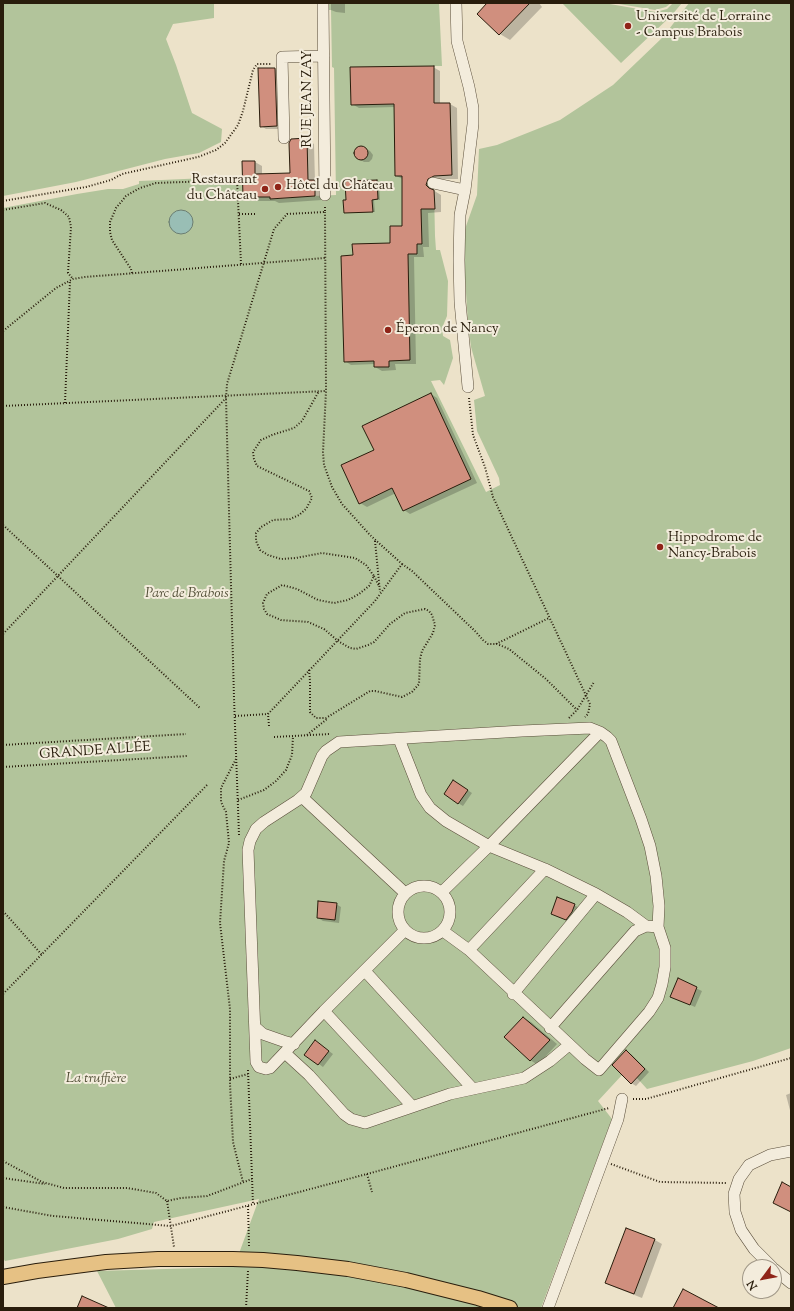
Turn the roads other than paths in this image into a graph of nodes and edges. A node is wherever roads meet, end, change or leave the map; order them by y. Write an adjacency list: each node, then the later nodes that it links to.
1 (323, 3): 3 (street, RUE JEAN ZAY)
2 (456, 3): 6 (street)
3 (324, 56): 4 (street); 7 (street, RUE JEAN ZAY)
4 (284, 138)
5 (433, 183): 6 (street)
6 (465, 190): 8 (street)
7 (325, 195)
8 (468, 387)
9 (600, 732): 10 (street); 12 (street); 18 (street)
10 (399, 739): 11 (street); 12 (street)
11 (302, 797): 15 (street); 25 (street)
12 (489, 846): 13 (street); 14 (street)
13 (545, 869): 16 (street); 21 (street)
14 (442, 892): 15 (street); 20 (street)
15 (405, 893): 19 (street)
16 (596, 894): 17 (street); 23 (street)
17 (646, 926): 18 (street); 26 (street)
18 (658, 927): 28 (street)
19 (405, 930): 20 (street); 22 (street)
20 (443, 931): 21 (street)
21 (469, 950): 23 (street)
22 (365, 971): 24 (street); 30 (street)
23 (513, 994): 26 (street)
24 (324, 1011): 27 (street); 32 (street)
25 (255, 1027): 27 (street); 29 (street)
26 (550, 1028): 28 (street)
27 (294, 1044): 29 (street)
28 (570, 1045): 30 (street)
29 (285, 1054): 32 (street)
30 (473, 1089): 32 (street)
31 (622, 1099): 39 (street)
32 (412, 1106)
33 (791, 1151): 34 (street)
34 (764, 1259)
35 (782, 1276): 37 (street)
36 (3, 1277): 38 (main road)
37 (791, 1283)
38 (510, 1308)
39 (548, 1308)

